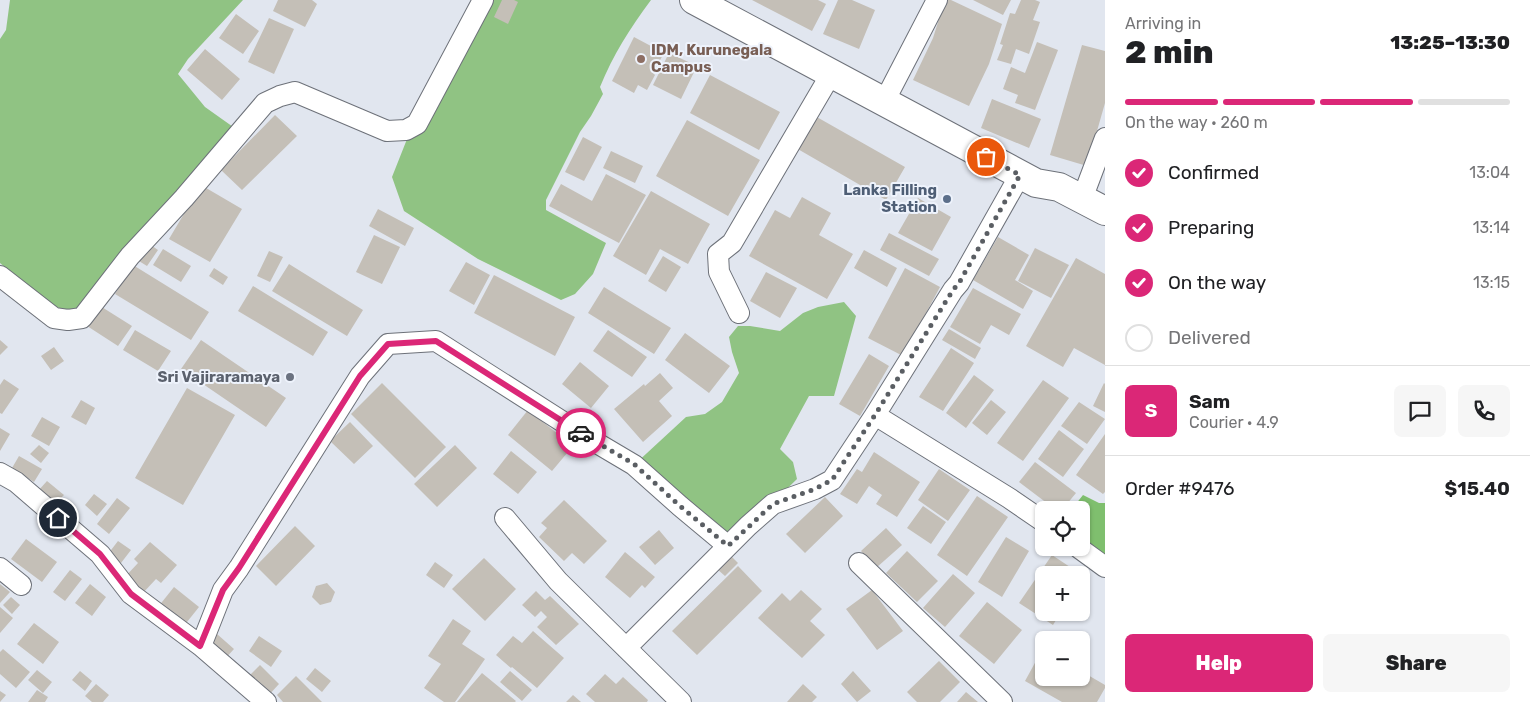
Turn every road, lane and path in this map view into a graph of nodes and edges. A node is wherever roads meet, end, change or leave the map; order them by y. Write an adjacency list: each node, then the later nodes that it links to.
1 (483, 0): 10 (street)
2 (694, 0): 4 (highway)
3 (937, 0): 5 (street)
4 (831, 74): 5 (highway); 11 (street)
5 (884, 102): 7 (highway)
6 (1105, 138): 8 (street)
7 (1028, 179): 8 (highway); 9 (highway); 12 (street)
8 (1094, 205)
9 (1105, 226)
10 (0, 276)
11 (739, 314)
12 (875, 415): 14 (street); 16 (street)
13 (0, 473): 22 (street)
14 (1035, 516)
15 (505, 518): 23 (street)
16 (728, 546): 22 (street); 23 (street)
17 (1090, 556): 19 (street)
18 (859, 563): 26 (street)
19 (1105, 567)
20 (0, 568): 21 (street)
21 (21, 585)
22 (200, 646): 24 (street)
23 (626, 648): 25 (street)
24 (266, 702)
25 (681, 702)
26 (1002, 702)

